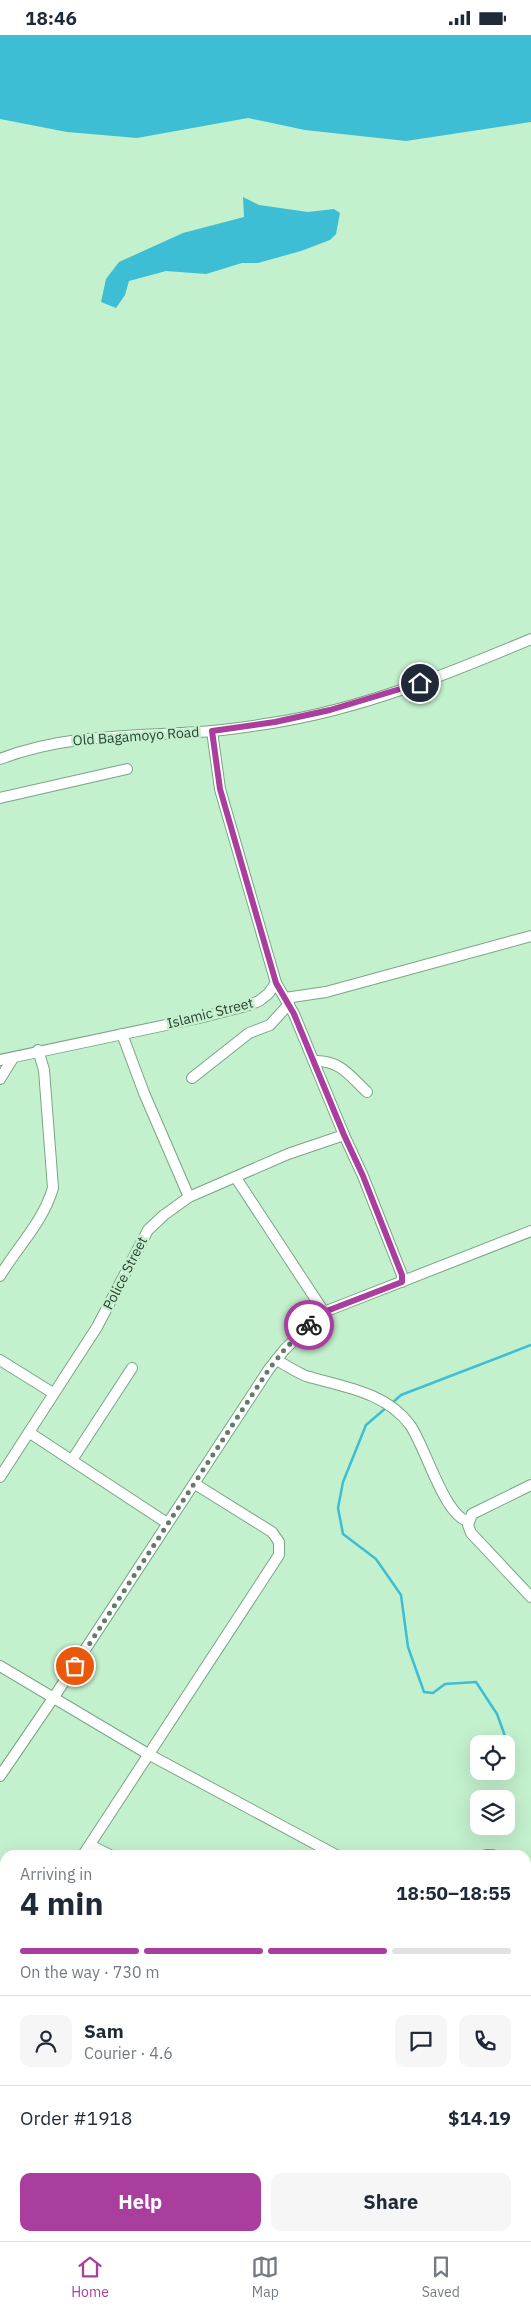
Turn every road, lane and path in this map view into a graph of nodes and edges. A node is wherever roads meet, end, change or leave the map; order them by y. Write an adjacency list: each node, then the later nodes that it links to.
1 (531, 639): 2 (street, Old Bagamoyo Road)
2 (212, 731): 3 (street, Old Bagamoyo Road); 7 (street)
3 (0, 759)
4 (127, 769): 5 (street)
5 (0, 797)
6 (531, 936): 8 (street)
7 (276, 983): 8 (street); 9 (street, Islamic Street)
8 (287, 1001): 13 (street); 14 (street)
9 (122, 1034): 10 (street, Islamic Street); 19 (street)
10 (38, 1050): 11 (street, Islamic Street); 21 (street)
11 (14, 1057): 12 (street, Islamic Street); 15 (street)
12 (0, 1060)
13 (314, 1061): 16 (street); 17 (street)
14 (192, 1077)
15 (0, 1079)
16 (367, 1092)
17 (344, 1135): 18 (street, Police Street); 22 (street)
18 (236, 1177): 19 (street, Police Street); 23 (street)
19 (189, 1197): 27 (street, Police Street)
20 (531, 1231): 22 (street)
21 (0, 1276)
22 (402, 1282): 23 (street)
23 (324, 1312): 25 (street)
24 (0, 1360): 27 (street)
25 (276, 1361): 31 (street); 33 (street)
26 (132, 1368): 29 (street)
27 (53, 1393): 28 (street, Police Street)
28 (30, 1433): 29 (street); 30 (street, Police Street)
29 (72, 1459): 34 (street)
30 (0, 1477)
31 (195, 1484): 34 (street); 38 (street)
32 (531, 1485): 33 (street)
33 (468, 1521): 35 (street)
34 (167, 1523): 37 (street)
35 (531, 1597)
36 (0, 1666): 37 (street)
37 (54, 1697): 38 (street); 39 (street)
38 (148, 1754): 40 (street); 43 (street)
39 (0, 1776)
40 (90, 1845): 41 (street); 42 (street)
41 (86, 1850)
42 (100, 1850)
43 (327, 1850)

